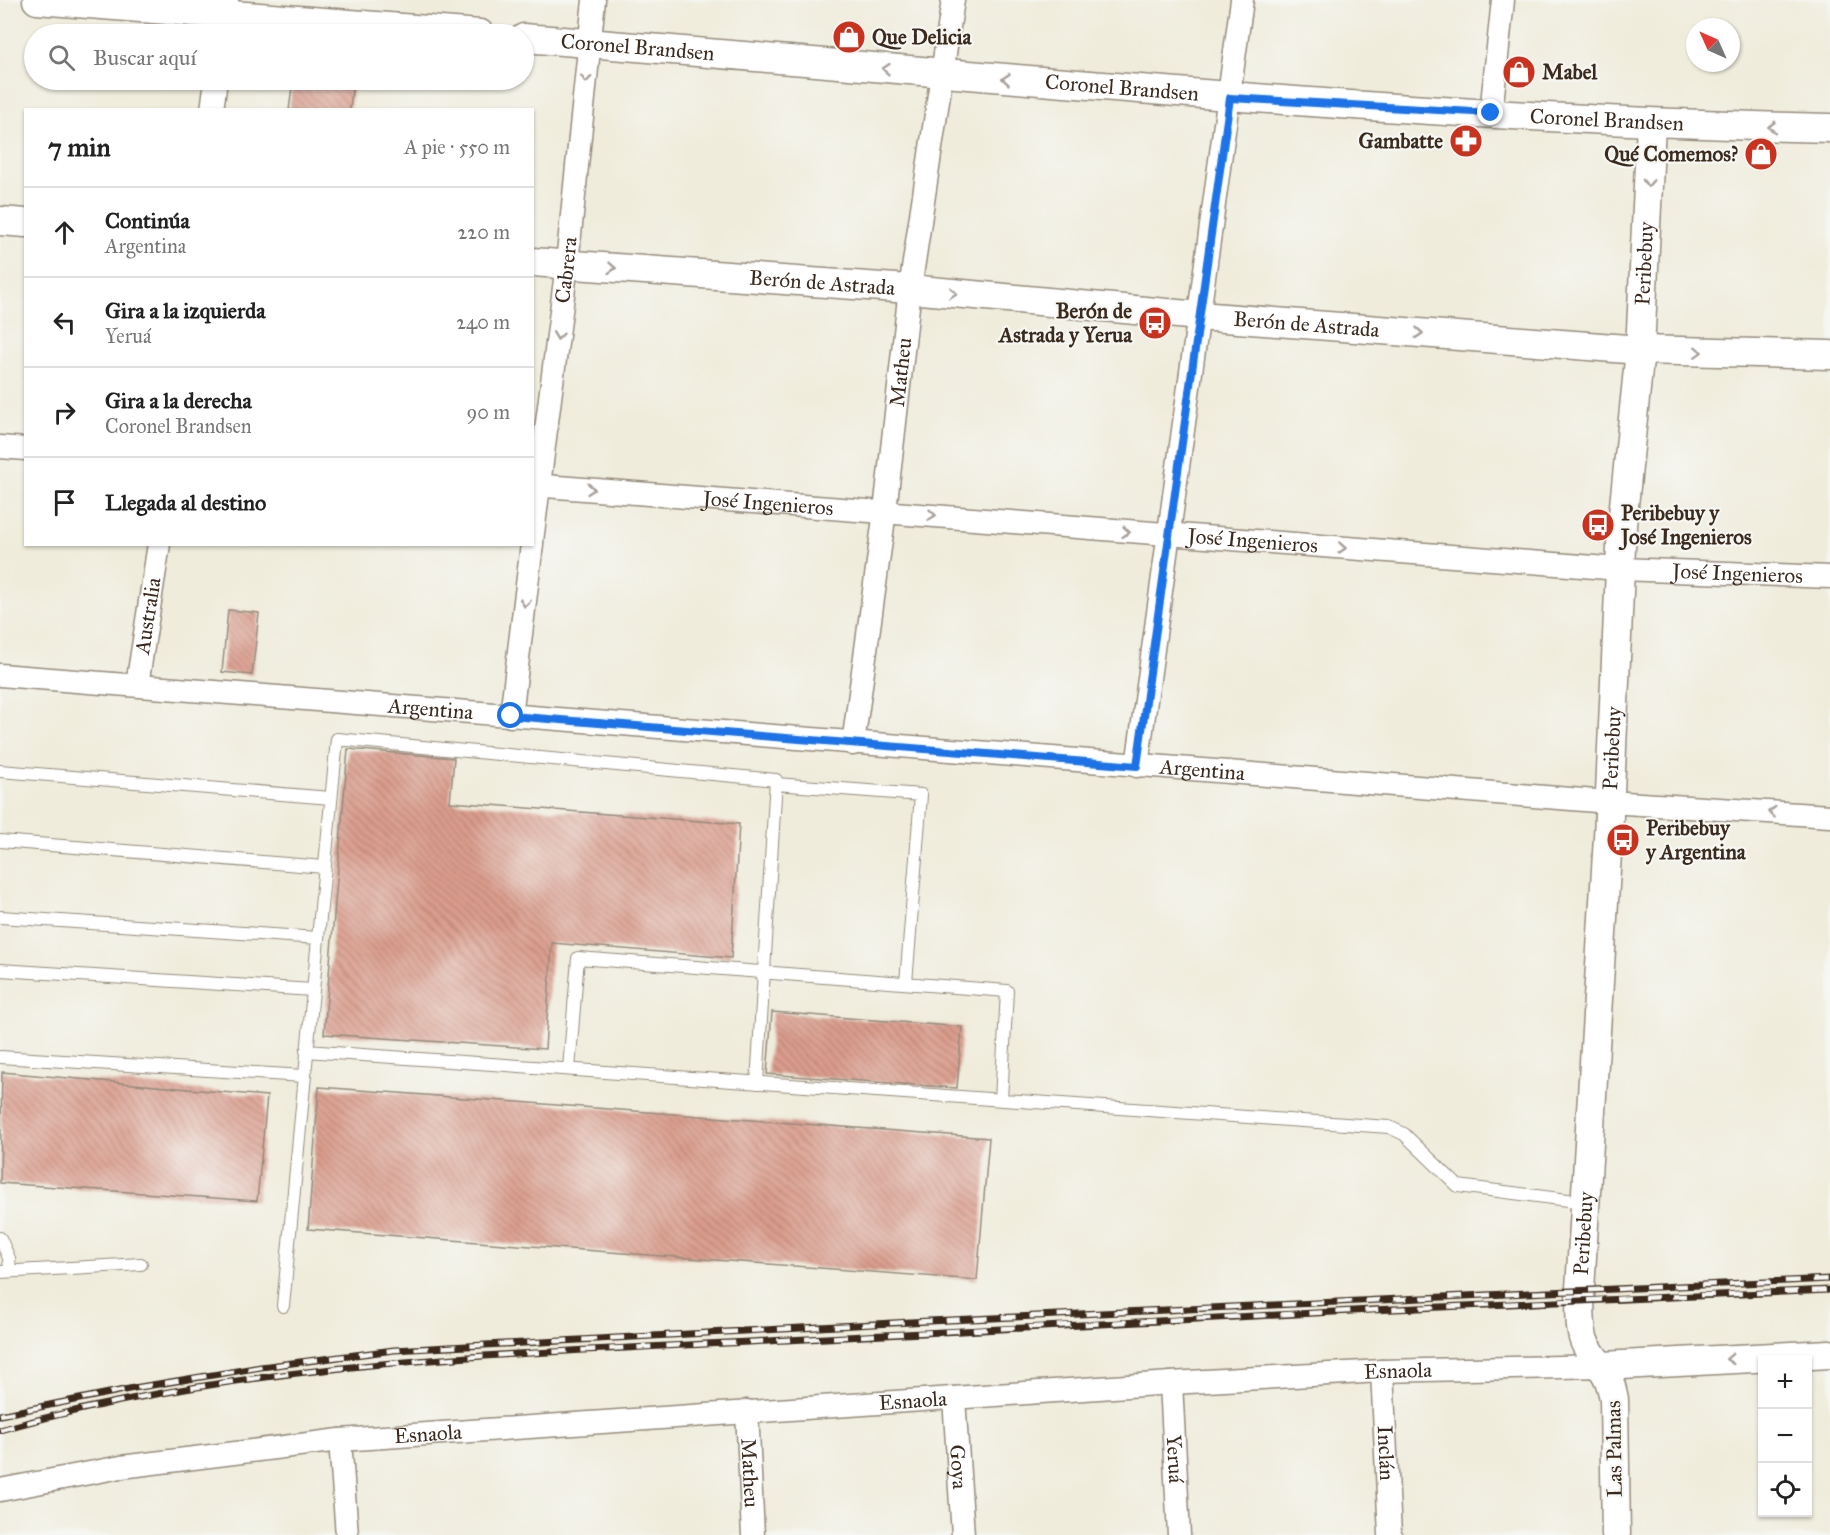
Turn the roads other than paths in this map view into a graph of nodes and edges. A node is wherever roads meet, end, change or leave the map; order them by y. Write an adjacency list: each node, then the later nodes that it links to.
1 (37, 0): 6 (street)
2 (594, 0): 9 (street, Cabrera)
3 (953, 0): 10 (street, Matheu)
4 (1242, 0): 12 (street)
5 (1503, 0): 14 (street)
6 (225, 16): 7 (street)
7 (338, 24)
8 (534, 39): 9 (street, Coronel Brandsen)
9 (590, 43): 10 (street, Coronel Brandsen, one-way to 9); 20 (street, Cabrera, one-way to 20)
10 (944, 74): 12 (street, Coronel Brandsen, one-way to 10); 21 (street, Matheu)
11 (215, 90): 13 (street)
12 (1230, 98): 14 (street, Coronel Brandsen); 22 (street)
13 (212, 108)
14 (1491, 113): 15 (street, Coronel Brandsen)
15 (1651, 124): 16 (street, Coronel Brandsen, one-way to 15); 23 (street, Peribebuy, one-way to 23)
16 (1830, 129)
17 (0, 221): 18 (street)
18 (24, 224)
19 (534, 262): 20 (street, Berón de Astrada)
20 (567, 264): 21 (street, Berón de Astrada, one-way to 21); 27 (street, Cabrera, one-way to 27)
21 (910, 289): 22 (street, Berón de Astrada, one-way to 22); 28 (street, Matheu)
22 (1199, 316): 23 (street, Berón de Astrada, one-way to 23); 30 (street)
23 (1640, 350): 24 (street, Berón de Astrada, one-way to 24); 33 (street, Peribebuy)
24 (1830, 355)
25 (0, 447): 26 (street)
26 (24, 449)
27 (536, 485): 28 (street, José Ingenieros, one-way to 28); 29 (street, Cabrera)
28 (885, 511): 30 (street, José Ingenieros, one-way to 30); 38 (street, Matheu)
29 (534, 514)
30 (1169, 536): 33 (street, José Ingenieros, one-way to 33); 39 (street)
31 (159, 546): 36 (street, Australia)
32 (532, 546): 37 (street, Cabrera, one-way to 37)
33 (1620, 568): 34 (street, José Ingenieros); 43 (street, Peribebuy)
34 (1830, 578)
35 (0, 675): 36 (street, Argentina)
36 (137, 685): 37 (street, Argentina)
37 (511, 716): 38 (street, Argentina)
38 (853, 744): 39 (street, Argentina)
39 (1137, 766): 43 (street, Argentina)
40 (0, 771): 42 (lane)
41 (776, 784): 42 (lane); 50 (lane); 51 (lane)
42 (331, 798): 46 (lane)
43 (1610, 802): 44 (street, Argentina, one-way to 43); 59 (street, Peribebuy)
44 (1830, 816)
45 (0, 841): 46 (lane)
46 (324, 867): 48 (lane)
47 (0, 916): 48 (lane)
48 (318, 938): 52 (lane)
49 (0, 970): 52 (lane)
50 (763, 972): 51 (lane); 55 (lane); 57 (lane)
51 (906, 983): 58 (lane)
52 (312, 990): 53 (lane)
53 (306, 1051): 55 (lane); 56 (lane)
54 (0, 1057): 56 (lane)
55 (569, 1069): 57 (lane)
56 (304, 1076): 63 (lane)
57 (757, 1083): 58 (lane)
58 (1001, 1100): 59 (lane)
59 (1584, 1202): 65 (street, Peribebuy)
60 (0, 1238): 62 (lane)
61 (141, 1264): 62 (lane)
62 (5, 1272)
63 (283, 1306)
64 (1830, 1354): 65 (street, Esnaola, one-way to 65)
65 (1603, 1366): 66 (street, Esnaola); 77 (street, Las Palmas)
66 (1382, 1371): 67 (street, Esnaola); 76 (street, Inclán)
67 (1171, 1383): 68 (street, Esnaola); 75 (street, Yeruá)
68 (954, 1398): 69 (street, Esnaola); 74 (street, Goya)
69 (747, 1411): 70 (street, Esnaola); 73 (street, Matheu)
70 (340, 1440): 71 (street, Esnaola); 72 (street)
71 (0, 1490)
72 (347, 1535)
73 (753, 1535)
74 (963, 1535)
75 (1179, 1535)
76 (1390, 1535)
77 (1616, 1535)

